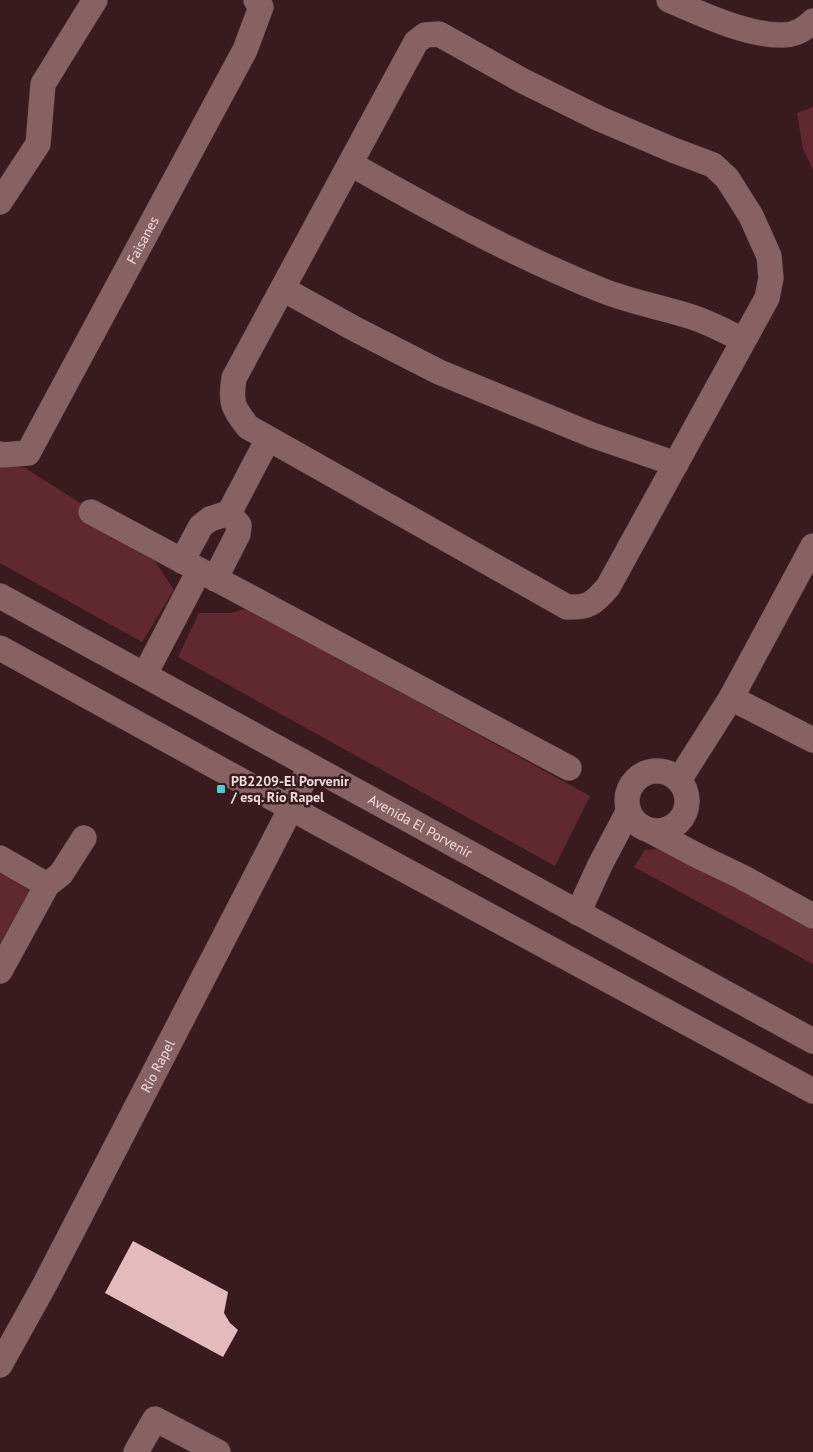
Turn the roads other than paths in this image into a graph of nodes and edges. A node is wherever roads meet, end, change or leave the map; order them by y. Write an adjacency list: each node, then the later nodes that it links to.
1 (95, 0): 6 (street)
2 (256, 0): 10 (street, Faisanes)
3 (669, 0): 4 (street)
4 (813, 21)
5 (351, 164): 7 (street); 8 (street); 8 (street)
6 (0, 202)
7 (283, 289): 9 (street); 11 (street)
8 (744, 340): 11 (street)
9 (268, 439): 11 (street); 13 (street)
10 (0, 454)
11 (676, 464)
12 (91, 512): 15 (street)
13 (229, 513): 15 (street); 15 (street)
14 (813, 546): 19 (street)
15 (199, 570): 18 (street); 22 (street)
16 (0, 596): 18 (street, Avenida El Porvenir)
17 (0, 648): 24 (street)
18 (144, 674): 21 (street, Avenida El Porvenir)
19 (731, 698): 20 (street); 23 (street)
20 (813, 740)
21 (310, 766): 24 (street, Río Rapel); 30 (street, Avenida El Porvenir)
22 (569, 768)
23 (679, 780): 25 (street); 26 (street)
24 (291, 808): 34 (street); 35 (street, Río Rapel)
25 (628, 812): 26 (street); 30 (street)
26 (651, 831): 31 (street)
27 (84, 838): 29 (street)
28 (0, 858): 29 (street)
29 (47, 885): 32 (street)
30 (578, 913): 33 (street, Avenida El Porvenir)
31 (813, 916)
32 (1, 965)
33 (813, 1041)
34 (813, 1091)
35 (0, 1366)
36 (136, 1452): 37 (street)
37 (218, 1452)

